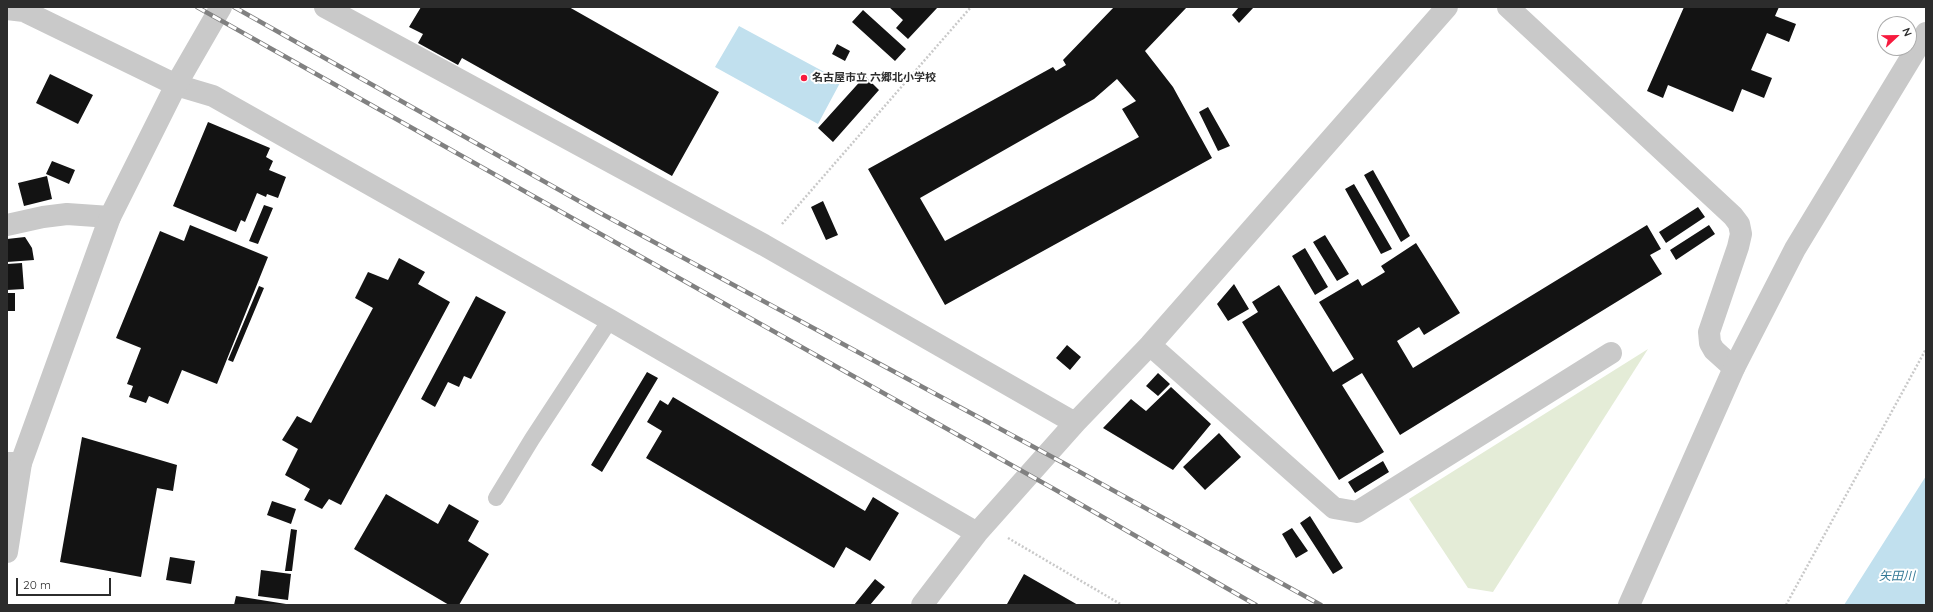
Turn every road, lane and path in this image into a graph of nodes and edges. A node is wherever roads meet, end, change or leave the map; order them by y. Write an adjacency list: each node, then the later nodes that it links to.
1 (221, 7): 8 (street)
2 (324, 7): 11 (street)
3 (971, 7): 11 (path)
4 (1447, 7): 13 (street)
5 (1508, 7): 16 (street)
6 (7, 8): 8 (street)
7 (1926, 33): 16 (street)
8 (176, 85): 9 (street); 12 (street)
9 (110, 216): 10 (street); 18 (street)
10 (7, 225)
11 (764, 244): 17 (street)
12 (610, 320): 19 (lane); 20 (street)
13 (1150, 345): 15 (street); 17 (street)
14 (1926, 349): 25 (path)
15 (1611, 353)
16 (1734, 368): 24 (street)
17 (1075, 423): 20 (street)
18 (14, 463): 21 (street)
19 (496, 498)
20 (977, 533): 22 (street); 23 (path)
21 (7, 552)
22 (922, 605)
23 (1122, 605)
24 (1629, 605)
25 (1786, 605)

